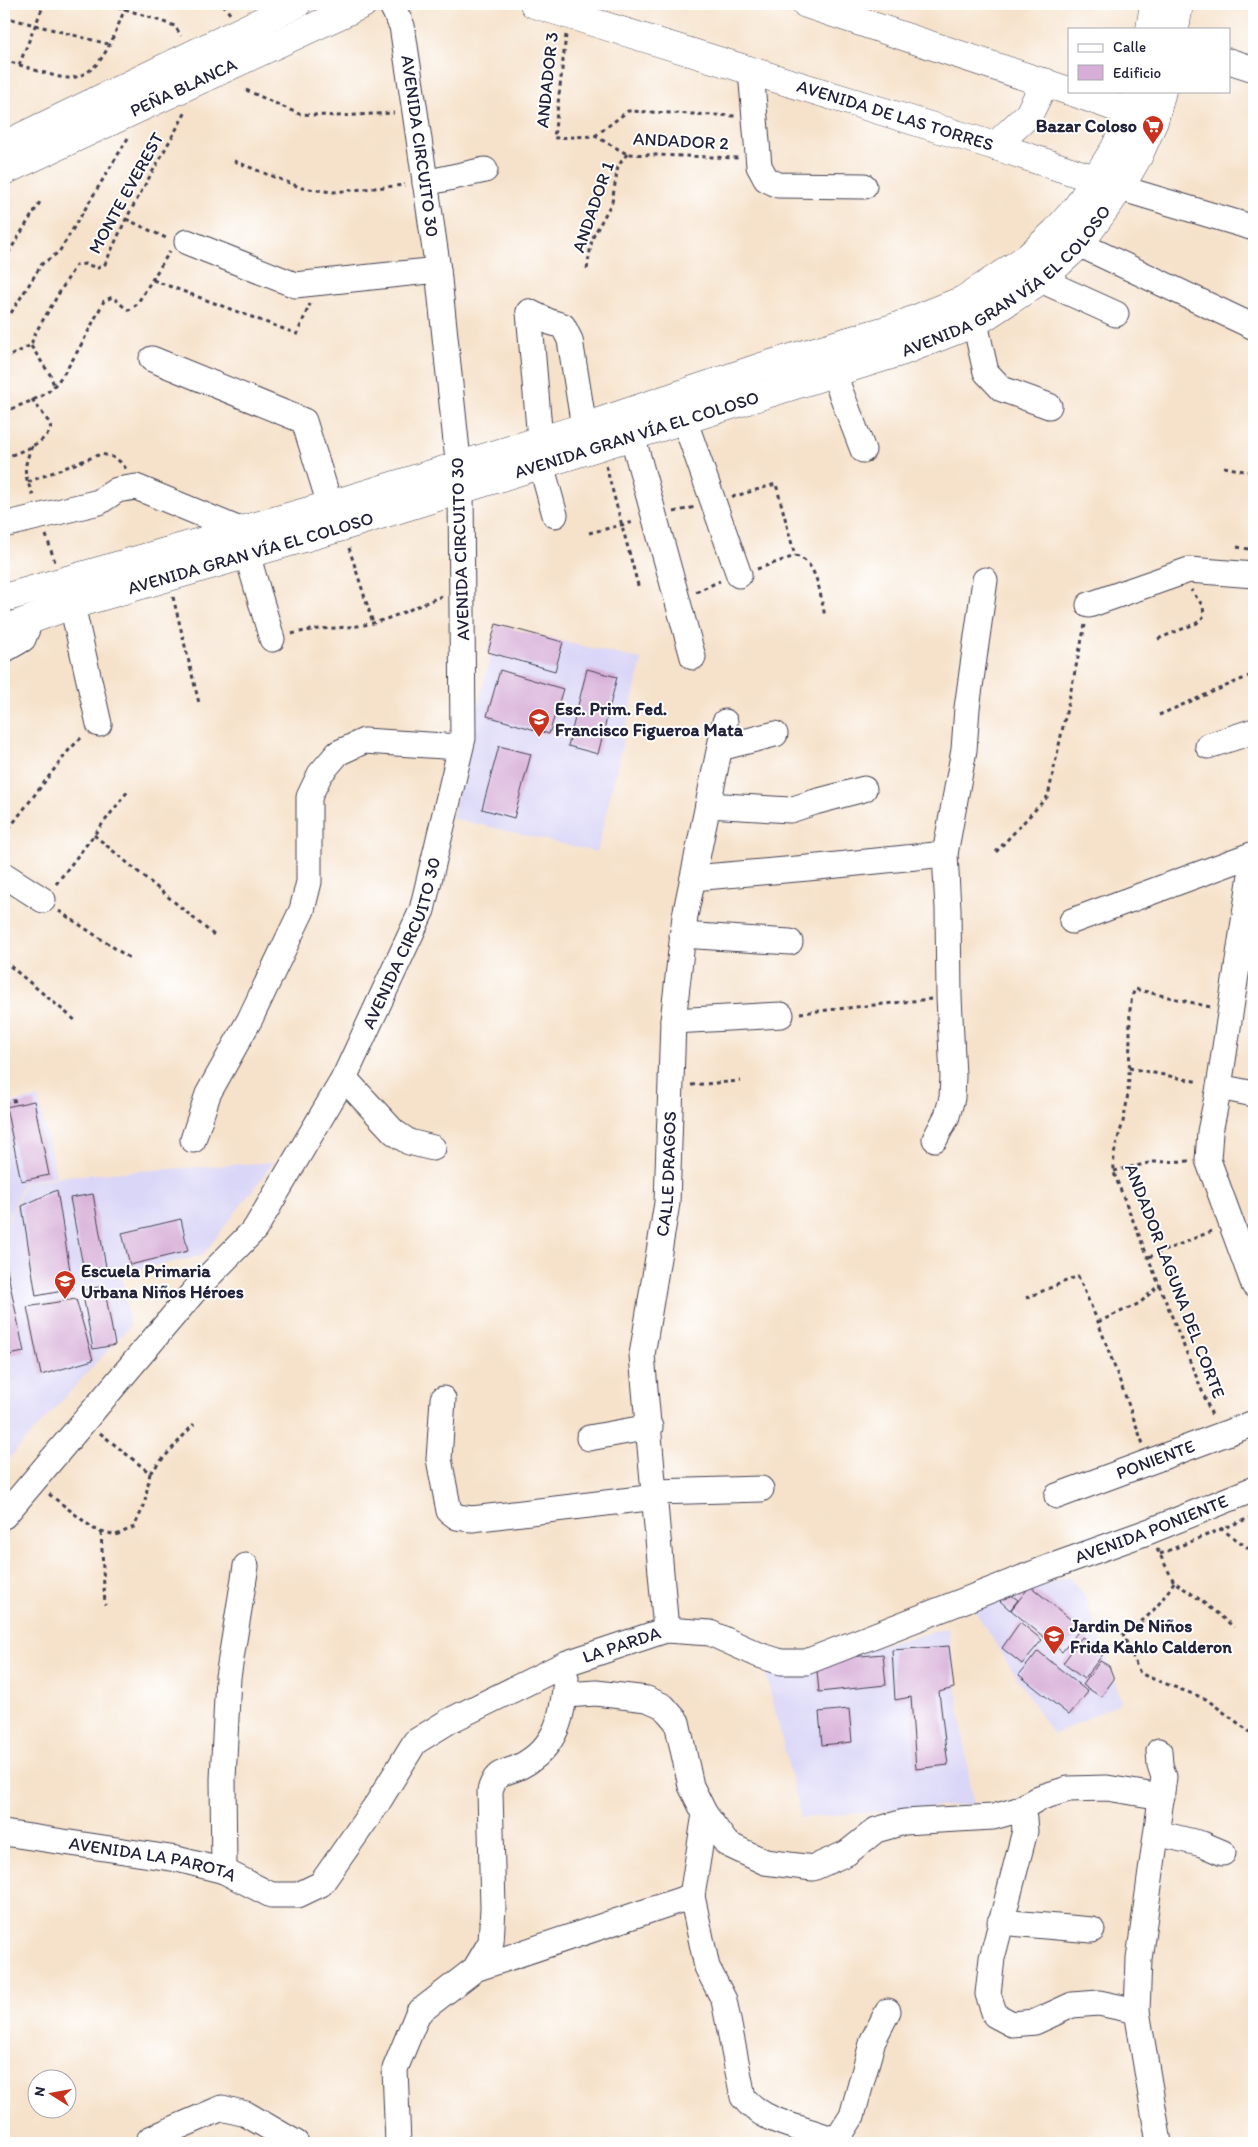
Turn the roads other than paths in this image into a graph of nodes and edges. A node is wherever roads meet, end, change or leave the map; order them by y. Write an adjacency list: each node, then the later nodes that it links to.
1 (297, 4): 11 (main road, PEÑA BLANCA)
2 (363, 4): 11 (main road, PEÑA BLANCA)
3 (391, 4): 22 (street, AVENIDA CIRCUITO 30)
4 (534, 4): 13 (main road, AVENIDA DE LAS TORRES)
5 (806, 4): 14 (main road)
6 (1154, 4): 8 (main road)
7 (1179, 4): 9 (main road)
8 (1150, 28)
9 (1175, 28)
10 (1230, 61): 12 (street)
11 (199, 66): 18 (main road, PEÑA BLANCA); 21 (main road, PEÑA BLANCA)
12 (1254, 69)
13 (751, 71): 19 (main road, AVENIDA DE LAS TORRES); 24 (street)
14 (1062, 88): 19 (main road)
15 (1077, 92): 17 (main road)
16 (1161, 92): 17 (main road, AVENIDA GRAN VÍA EL COLOSO)
17 (1140, 109): 23 (main road, AVENIDA GRAN VÍA EL COLOSO)
18 (4, 145)
19 (995, 146): 23 (main road, AVENIDA DE LAS TORRES)
20 (485, 170): 22 (street)
21 (4, 171)
22 (425, 183): 29 (street, AVENIDA CIRCUITO 30)
23 (1108, 184): 25 (street, AVENIDA DE LAS TORRES); 26 (main road, AVENIDA GRAN VÍA EL COLOSO); 28 (main road, AVENIDA GRAN VÍA EL COLOSO)
24 (864, 186)
25 (1254, 228)
26 (1055, 232): 28 (street); 39 (main road, AVENIDA GRAN VÍA EL COLOSO)
27 (182, 241): 29 (street)
28 (1080, 244): 30 (main road, AVENIDA GRAN VÍA EL COLOSO); 33 (street)
29 (438, 270): 42 (street, AVENIDA CIRCUITO 30)
30 (1041, 280): 31 (street); 32 (main road, AVENIDA GRAN VÍA EL COLOSO)
31 (1116, 314)
32 (975, 323): 35 (main road, AVENIDA GRAN VÍA EL COLOSO); 36 (street)
33 (1254, 327)
34 (152, 359): 44 (street)
35 (832, 372): 37 (main road, AVENIDA GRAN VÍA EL COLOSO); 40 (street)
36 (1049, 406)
37 (684, 418): 38 (main road, AVENIDA GRAN VÍA EL COLOSO); 47 (street)
38 (632, 435): 39 (main road, AVENIDA GRAN VÍA EL COLOSO); 57 (street)
39 (592, 436): 41 (main road, AVENIDA GRAN VÍA EL COLOSO); 41 (street)
40 (863, 450)
41 (540, 452): 42 (main road, AVENIDA GRAN VÍA EL COLOSO); 43 (street)
42 (460, 477): 44 (main road, AVENIDA GRAN VÍA EL COLOSO); 63 (street, AVENIDA CIRCUITO 30)
43 (555, 515)
44 (336, 516): 46 (main road, AVENIDA GRAN VÍA EL COLOSO)
45 (4, 525): 46 (street)
46 (243, 542): 50 (main road, AVENIDA GRAN VÍA EL COLOSO); 51 (main road, AVENIDA GRAN VÍA EL COLOSO); 55 (street)
47 (740, 575)
48 (1254, 575): 52 (street)
49 (985, 580): 67 (street)
50 (4, 598)
51 (72, 605): 53 (main road, AVENIDA GRAN VÍA EL COLOSO); 59 (street)
52 (1089, 605)
53 (31, 619): 54 (main road, AVENIDA GRAN VÍA EL COLOSO); 56 (street)
54 (4, 629)
55 (272, 639)
56 (4, 650)
57 (693, 657)
58 (725, 722): 64 (street, CALLE DRAGOS)
59 (99, 724)
60 (1254, 731): 62 (street)
61 (774, 734): 64 (street)
62 (1208, 746)
63 (460, 747): 78 (street, AVENIDA CIRCUITO 30); 82 (street)
64 (720, 748): 66 (street, CALLE DRAGOS)
65 (864, 789): 66 (street)
66 (708, 805): 70 (street, CALLE DRAGOS)
67 (945, 854): 70 (street); 81 (street)
68 (1254, 855): 71 (street); 73 (street)
69 (4, 875): 72 (street)
70 (692, 878): 74 (street, CALLE DRAGOS)
71 (1251, 896): 79 (street)
72 (44, 900)
73 (1072, 921)
74 (682, 935): 75 (street); 77 (street, CALLE DRAGOS)
75 (790, 942)
76 (781, 1015): 77 (street)
77 (673, 1021): 87 (street, CALLE DRAGOS)
78 (344, 1078): 83 (street); 93 (street, AVENIDA CIRCUITO 30)
79 (1219, 1087): 80 (street); 84 (street)
80 (1254, 1094)
81 (935, 1139)
82 (192, 1140)
83 (433, 1148)
84 (1254, 1284)
85 (443, 1399): 91 (street)
86 (1254, 1423): 92 (street, PONIENTE)
87 (650, 1427): 88 (street); 91 (street, CALLE DRAGOS)
88 (589, 1438)
89 (1254, 1488): 95 (street, AVENIDA PONIENTE)
90 (761, 1489): 91 (street)
91 (656, 1494): 96 (street, CALLE DRAGOS)
92 (1057, 1496)
93 (4, 1516)
94 (246, 1566): 106 (street)
95 (1050, 1567): 96 (street, LA PARDA)
96 (666, 1630): 97 (street, LA PARDA)
97 (567, 1663): 98 (street); 107 (street, LA PARDA)
98 (565, 1695): 102 (street); 111 (street)
99 (1159, 1751): 100 (street)
100 (1162, 1797): 101 (street); 104 (street)
101 (1018, 1810): 102 (street); 109 (street)
102 (705, 1814): 108 (street)
103 (4, 1833): 106 (street, AVENIDA LA PAROTA)
104 (1157, 1833): 105 (street); 113 (street)
105 (1223, 1853)
106 (224, 1871): 107 (street, AVENIDA LA PAROTA)
107 (298, 1896)
108 (692, 1896): 111 (street); 114 (street)
109 (1000, 1922): 110 (street); 113 (street)
110 (1092, 1930)
111 (475, 1969): 117 (street)
112 (888, 2011): 114 (street)
113 (1137, 2011): 118 (street)
114 (836, 2142)
115 (147, 2143): 116 (street)
116 (296, 2143)
117 (398, 2143)
118 (1159, 2143)

